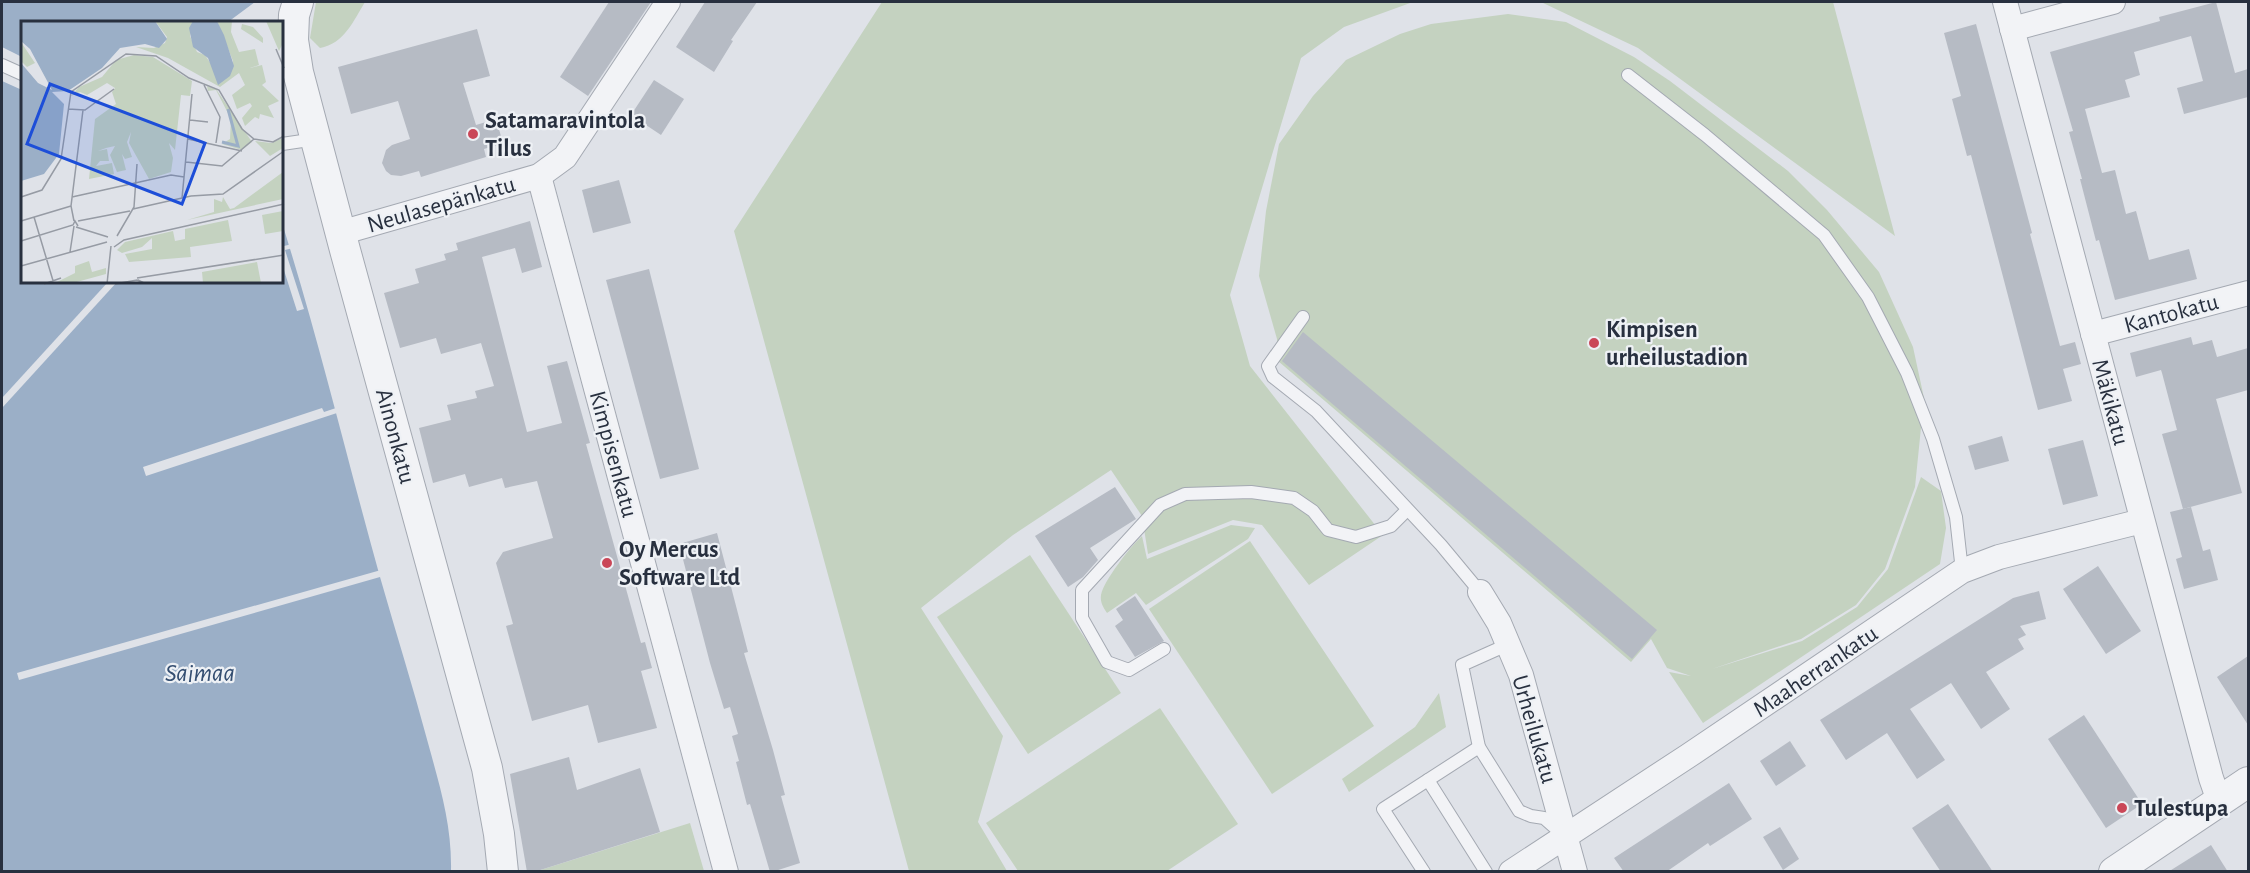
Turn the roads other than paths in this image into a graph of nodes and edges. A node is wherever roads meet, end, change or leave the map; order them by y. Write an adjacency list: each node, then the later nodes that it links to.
1 (298, 2): 9 (street, Ainonkatu)
2 (668, 2): 11 (street, Neulasepänkatu)
3 (2005, 2): 5 (street, Mäkikatu)
4 (2113, 2): 5 (street)
5 (2012, 29): 15 (street, Mäkikatu)
6 (2, 65): 7 (lane)
7 (21, 74)
8 (1628, 75): 18 (lane)
9 (316, 139): 10 (lane); 12 (street, Ainonkatu)
10 (284, 144)
11 (539, 176): 12 (street, Neulasepänkatu); 27 (street, Kimpisenkatu)
12 (340, 233): 26 (street, Ainonkatu)
13 (2248, 293): 15 (street, Kantokatu)
14 (1303, 317): 16 (lane)
15 (2093, 334): 17 (street, Mäkikatu)
16 (1407, 510): 19 (lane); 21 (lane)
17 (2142, 521): 18 (street, Maaherrankatu); 24 (street, Mäkikatu)
18 (1962, 572): 25 (street, Maaherrankatu)
19 (1480, 592): 20 (street, Urheilukatu)
20 (1509, 644): 22 (lane); 25 (street, Urheilukatu)
21 (1164, 649)
22 (1479, 747): 23 (lane); 25 (lane)
23 (1428, 780): 28 (lane); 29 (lane)
24 (2231, 793): 32 (street)
25 (1565, 836): 30 (street, Maaherrankatu); 31 (street, Urheilukatu)
26 (502, 872)
27 (726, 872)
28 (1424, 872)
29 (1486, 872)
30 (1510, 872)
31 (1575, 872)
32 (2114, 872)

